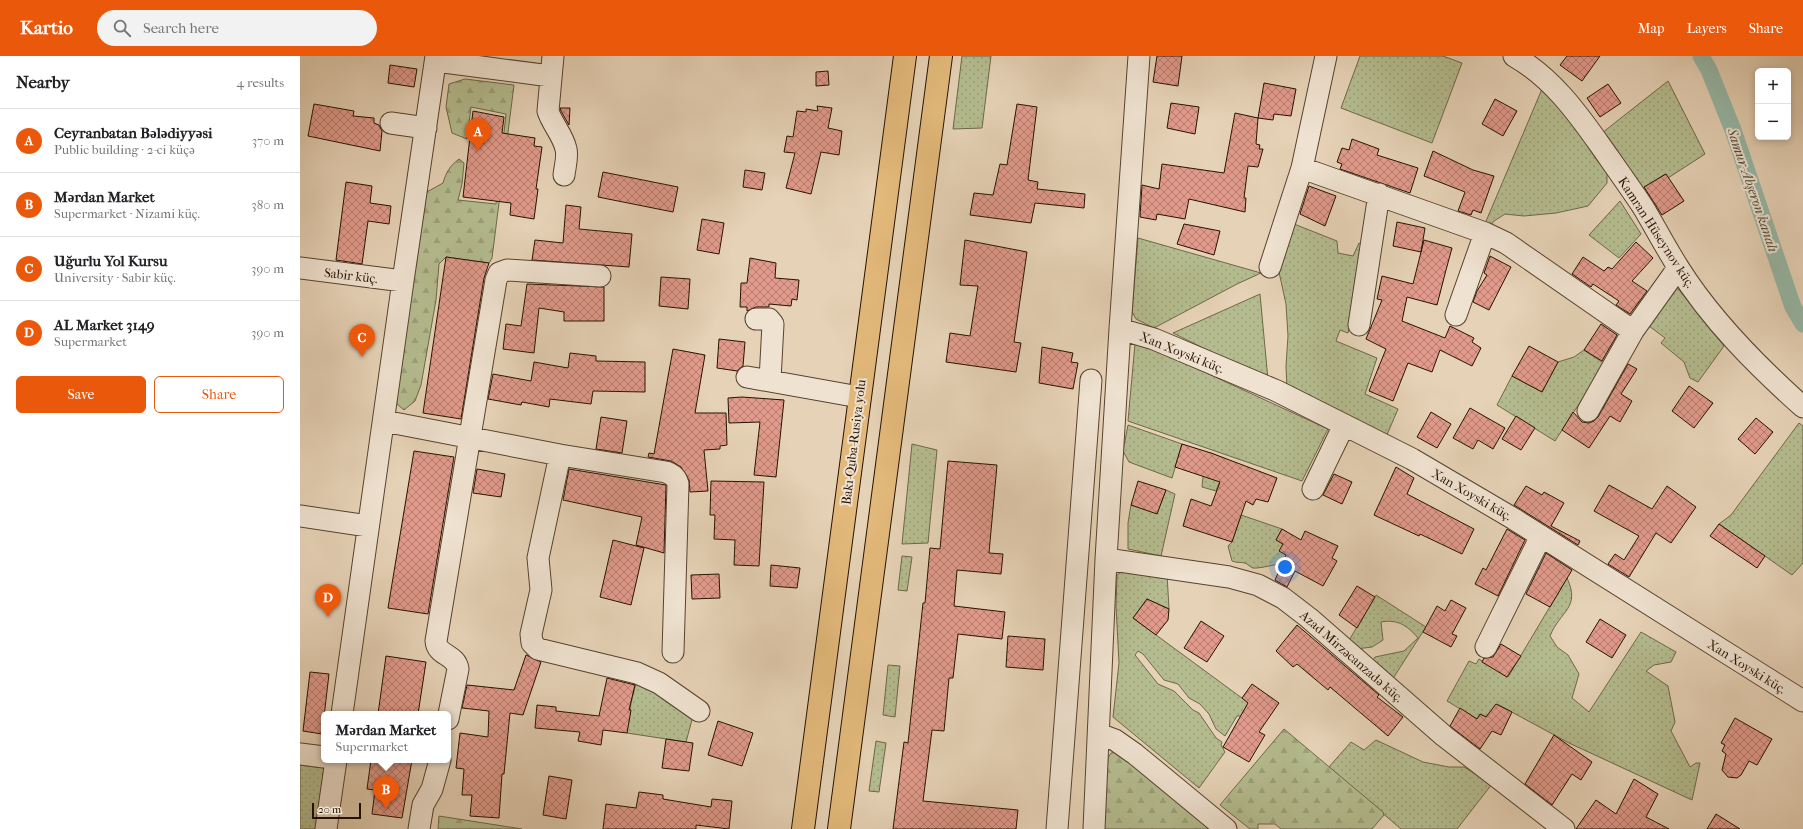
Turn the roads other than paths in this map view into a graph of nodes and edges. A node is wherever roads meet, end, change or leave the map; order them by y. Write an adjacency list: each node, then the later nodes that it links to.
1 (905, 56): 27 (highway, Bakı-Quba-Rusiya yolu)
2 (941, 56): 54 (highway)
3 (1139, 56): 22 (street)
4 (1326, 56): 10 (street)
5 (1514, 56): 16 (street, Kamran Hüseynov küç.)
6 (436, 59): 7 (street); 9 (street)
7 (552, 66): 11 (street)
8 (391, 123): 9 (street)
9 (426, 128): 18 (street)
10 (1302, 168): 12 (street); 14 (street)
11 (564, 175)
12 (1380, 194): 13 (street); 21 (street)
13 (1485, 232): 19 (street); 23 (street)
14 (1270, 267)
15 (300, 268): 18 (street, Sabir küç.)
16 (1678, 268): 23 (street); 28 (street, Kamran Hüseynov küç.)
17 (600, 276): 32 (street)
18 (403, 281): 30 (street)
19 (1456, 315)
20 (756, 319): 25 (street)
21 (1360, 325)
22 (1120, 329): 31 (street, Xan Xoyski küç.); 38 (street)
23 (1633, 331): 29 (street)
24 (747, 376): 25 (street)
25 (770, 380): 27 (street)
26 (1090, 380): 55 (street)
27 (859, 397): 50 (highway, Bakı-Quba-Rusiya yolu)
28 (1803, 407)
29 (1588, 411)
30 (384, 421): 32 (street); 36 (street)
31 (1344, 425): 34 (street); 37 (street, Xan Xoyski küç.)
32 (470, 438): 33 (street); 43 (street)
33 (560, 455): 40 (street); 44 (street)
34 (1313, 489)
35 (300, 516): 36 (street)
36 (368, 526): 42 (street)
37 (1541, 536): 39 (street); 41 (street, Xan Xoyski küç.)
38 (1106, 559): 45 (street); 58 (street, Azad Mirzəcanzadə küç.)
39 (1486, 647)
40 (673, 652)
41 (1803, 701)
42 (342, 711)
43 (450, 711)
44 (699, 711)
45 (1099, 734): 56 (street); 57 (street)
46 (300, 754): 47 (street)
47 (321, 757)
48 (336, 763): 51 (street)
49 (439, 763): 52 (street)
50 (804, 819): 53 (street)
51 (326, 829)
52 (419, 829)
53 (796, 829)
54 (839, 829)
55 (1057, 829)
56 (1094, 829)
57 (1226, 829)
58 (1564, 829)

